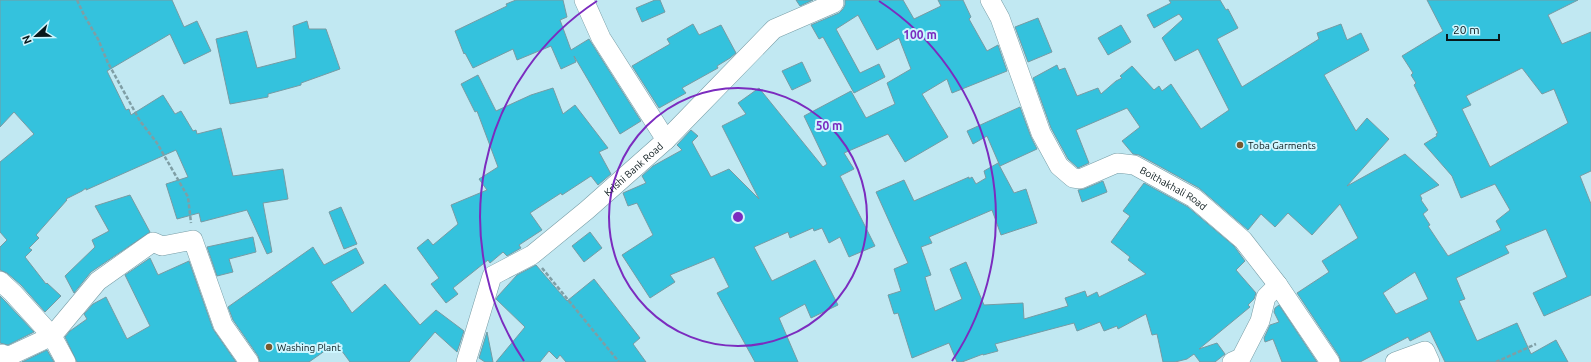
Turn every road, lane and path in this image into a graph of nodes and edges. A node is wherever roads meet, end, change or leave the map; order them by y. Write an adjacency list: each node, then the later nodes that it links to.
1 (78, 0): 6 (path)
2 (584, 0): 5 (street)
3 (833, 0): 5 (street, Krishi Bank Road)
4 (990, 0): 9 (street, Boithakhali Road)
5 (666, 140): 7 (street, Krishi Bank Road)
6 (192, 240): 10 (street); 15 (street)
7 (532, 255): 16 (street, Krishi Bank Road); 17 (path)
8 (0, 281): 10 (street)
9 (1278, 285): 13 (street); 18 (street, Boithakhali Road)
10 (52, 336): 12 (street); 14 (street)
11 (1536, 344): 21 (path)
12 (0, 355)
13 (1238, 361)
14 (66, 362)
15 (249, 362)
16 (466, 362)
17 (619, 362)
18 (1330, 362)
19 (1396, 362): 20 (street)
20 (1430, 362)
21 (1496, 362)

